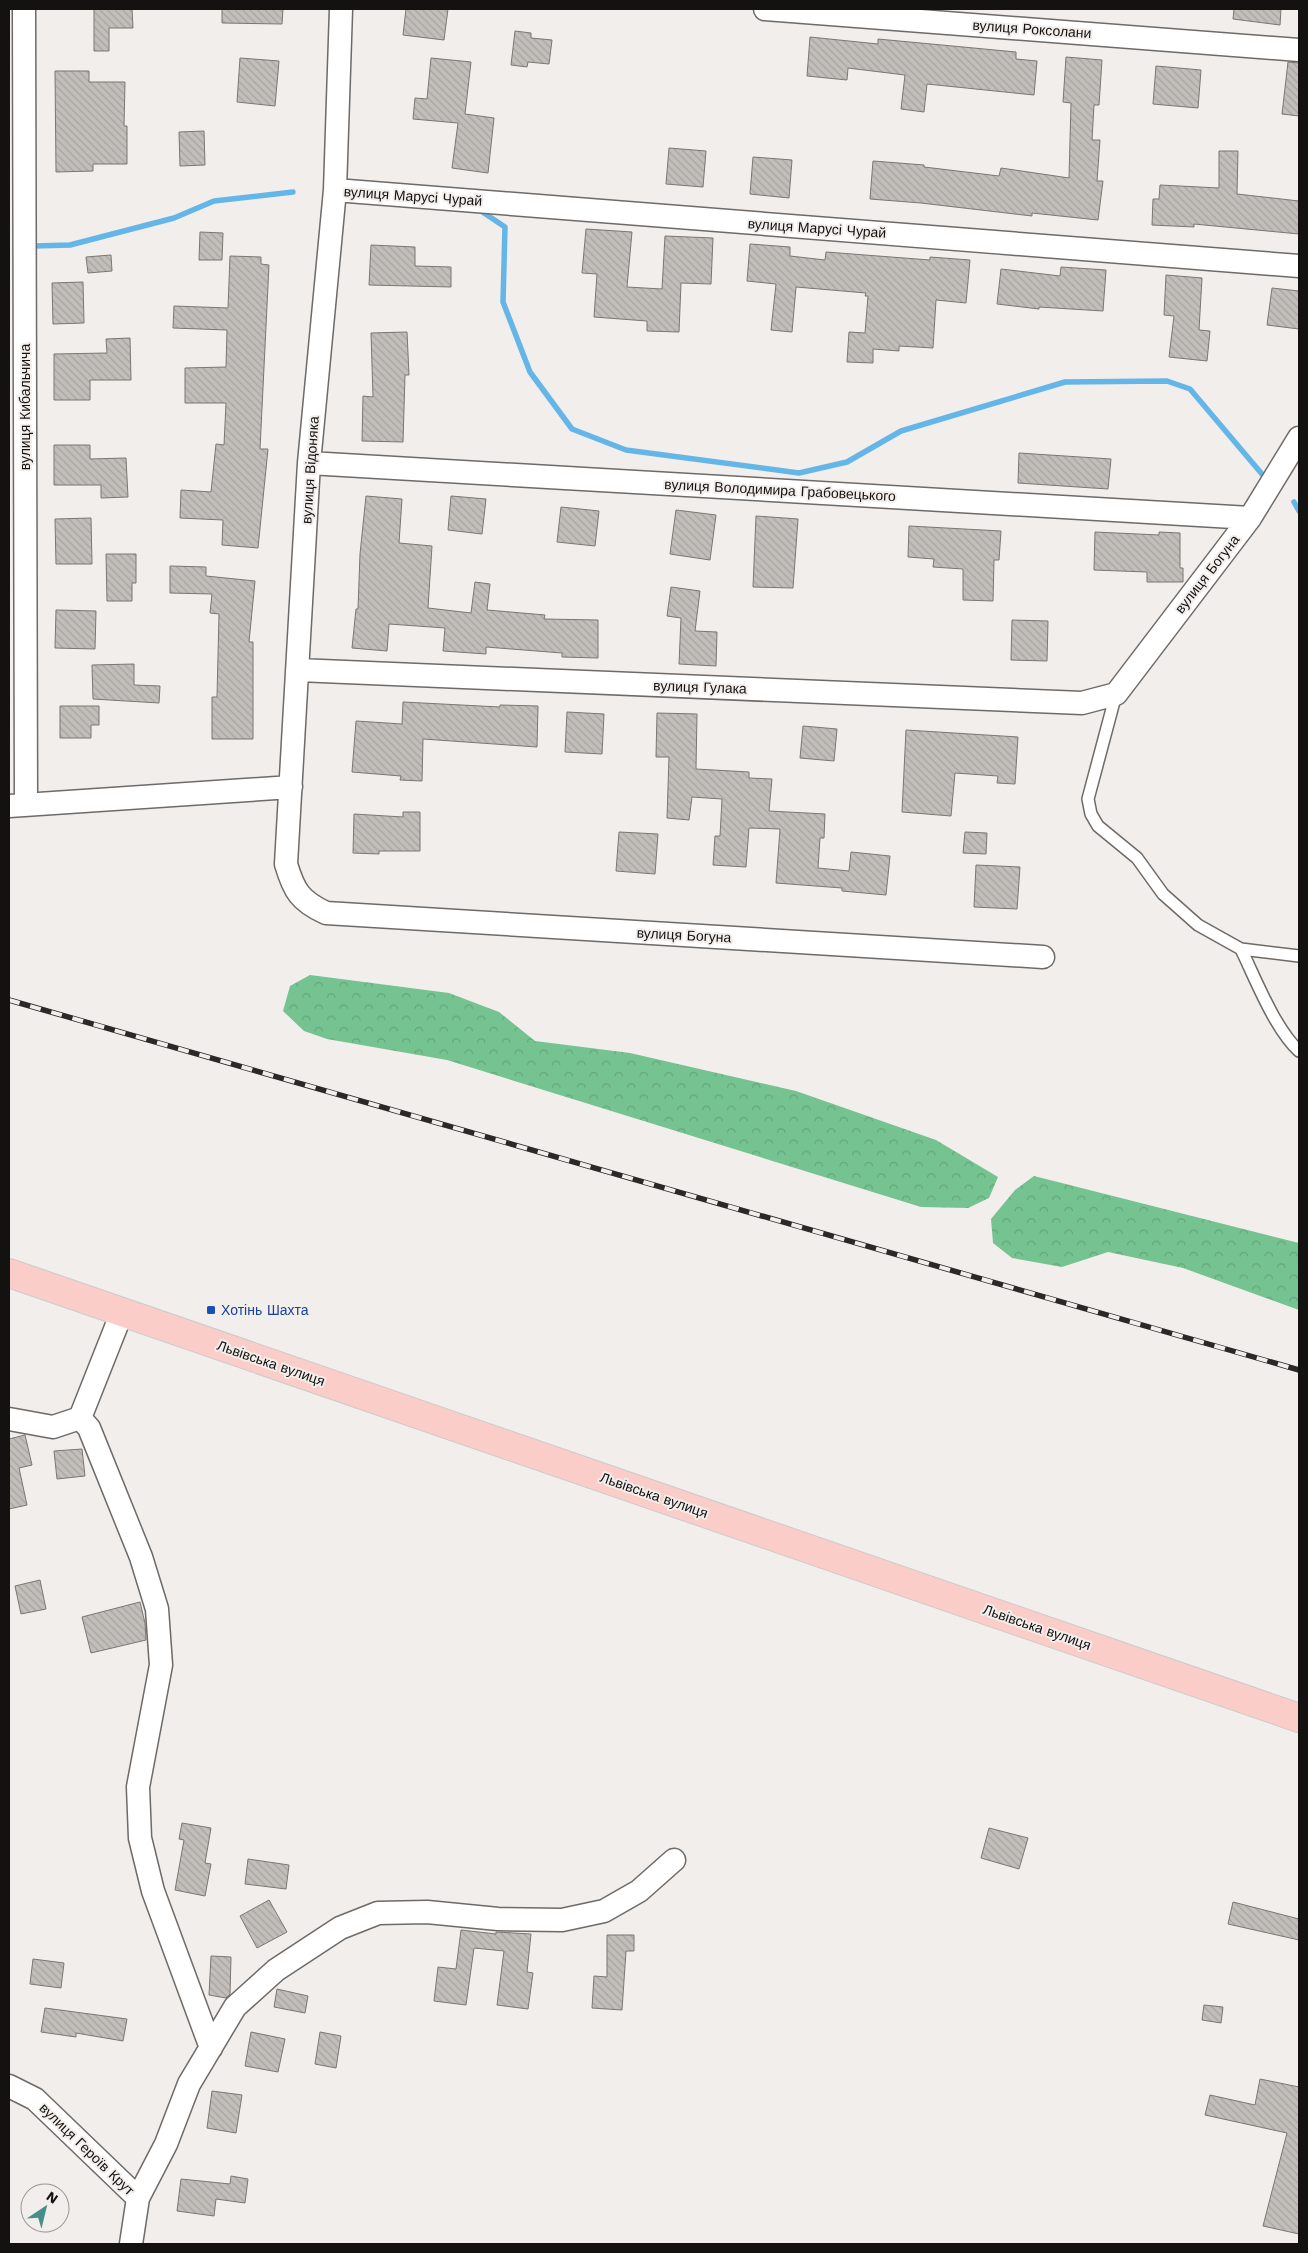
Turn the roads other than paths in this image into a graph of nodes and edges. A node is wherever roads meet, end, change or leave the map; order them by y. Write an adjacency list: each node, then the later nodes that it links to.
1 (24, 9): 13 (street, вулиця Кибальчича)
2 (341, 9): 5 (street, вулиця Відоняка)
3 (765, 9): 4 (street, вулиця Роксолани)
4 (1299, 50)
5 (335, 190): 6 (street, вулиця Марусі Чурай); 8 (street, вулиця Відоняка)
6 (1299, 266)
7 (1299, 438): 9 (street, вулиця Богуна)
8 (309, 463): 9 (street, вулиця Володимира Грабовецького); 10 (street, вулиця Відоняка)
9 (1250, 518): 11 (street, вулиця Богуна)
10 (298, 670): 11 (street, вулиця Гулака); 12 (street, вулиця Відоняка)
11 (1109, 696): 15 (lane)
12 (291, 787): 13 (street); 14 (street, вулиця Відоняка)
13 (17, 806)
14 (326, 913): 17 (street, вулиця Богуна)
15 (1241, 949): 16 (lane); 18 (lane)
16 (1299, 956)
17 (1043, 957)
18 (1299, 1051)
19 (9, 1273): 20 (main road, Львівська вулиця)
20 (122, 1312): 21 (street); 23 (main road, Львівська вулиця)
21 (80, 1418): 22 (street); 25 (street)
22 (9, 1419)
23 (1299, 1718)
24 (674, 1860): 25 (street)
25 (211, 2048): 27 (street)
26 (9, 2086): 27 (street, вулиця Героїв Крут)
27 (138, 2198): 28 (street)
28 (131, 2244)

